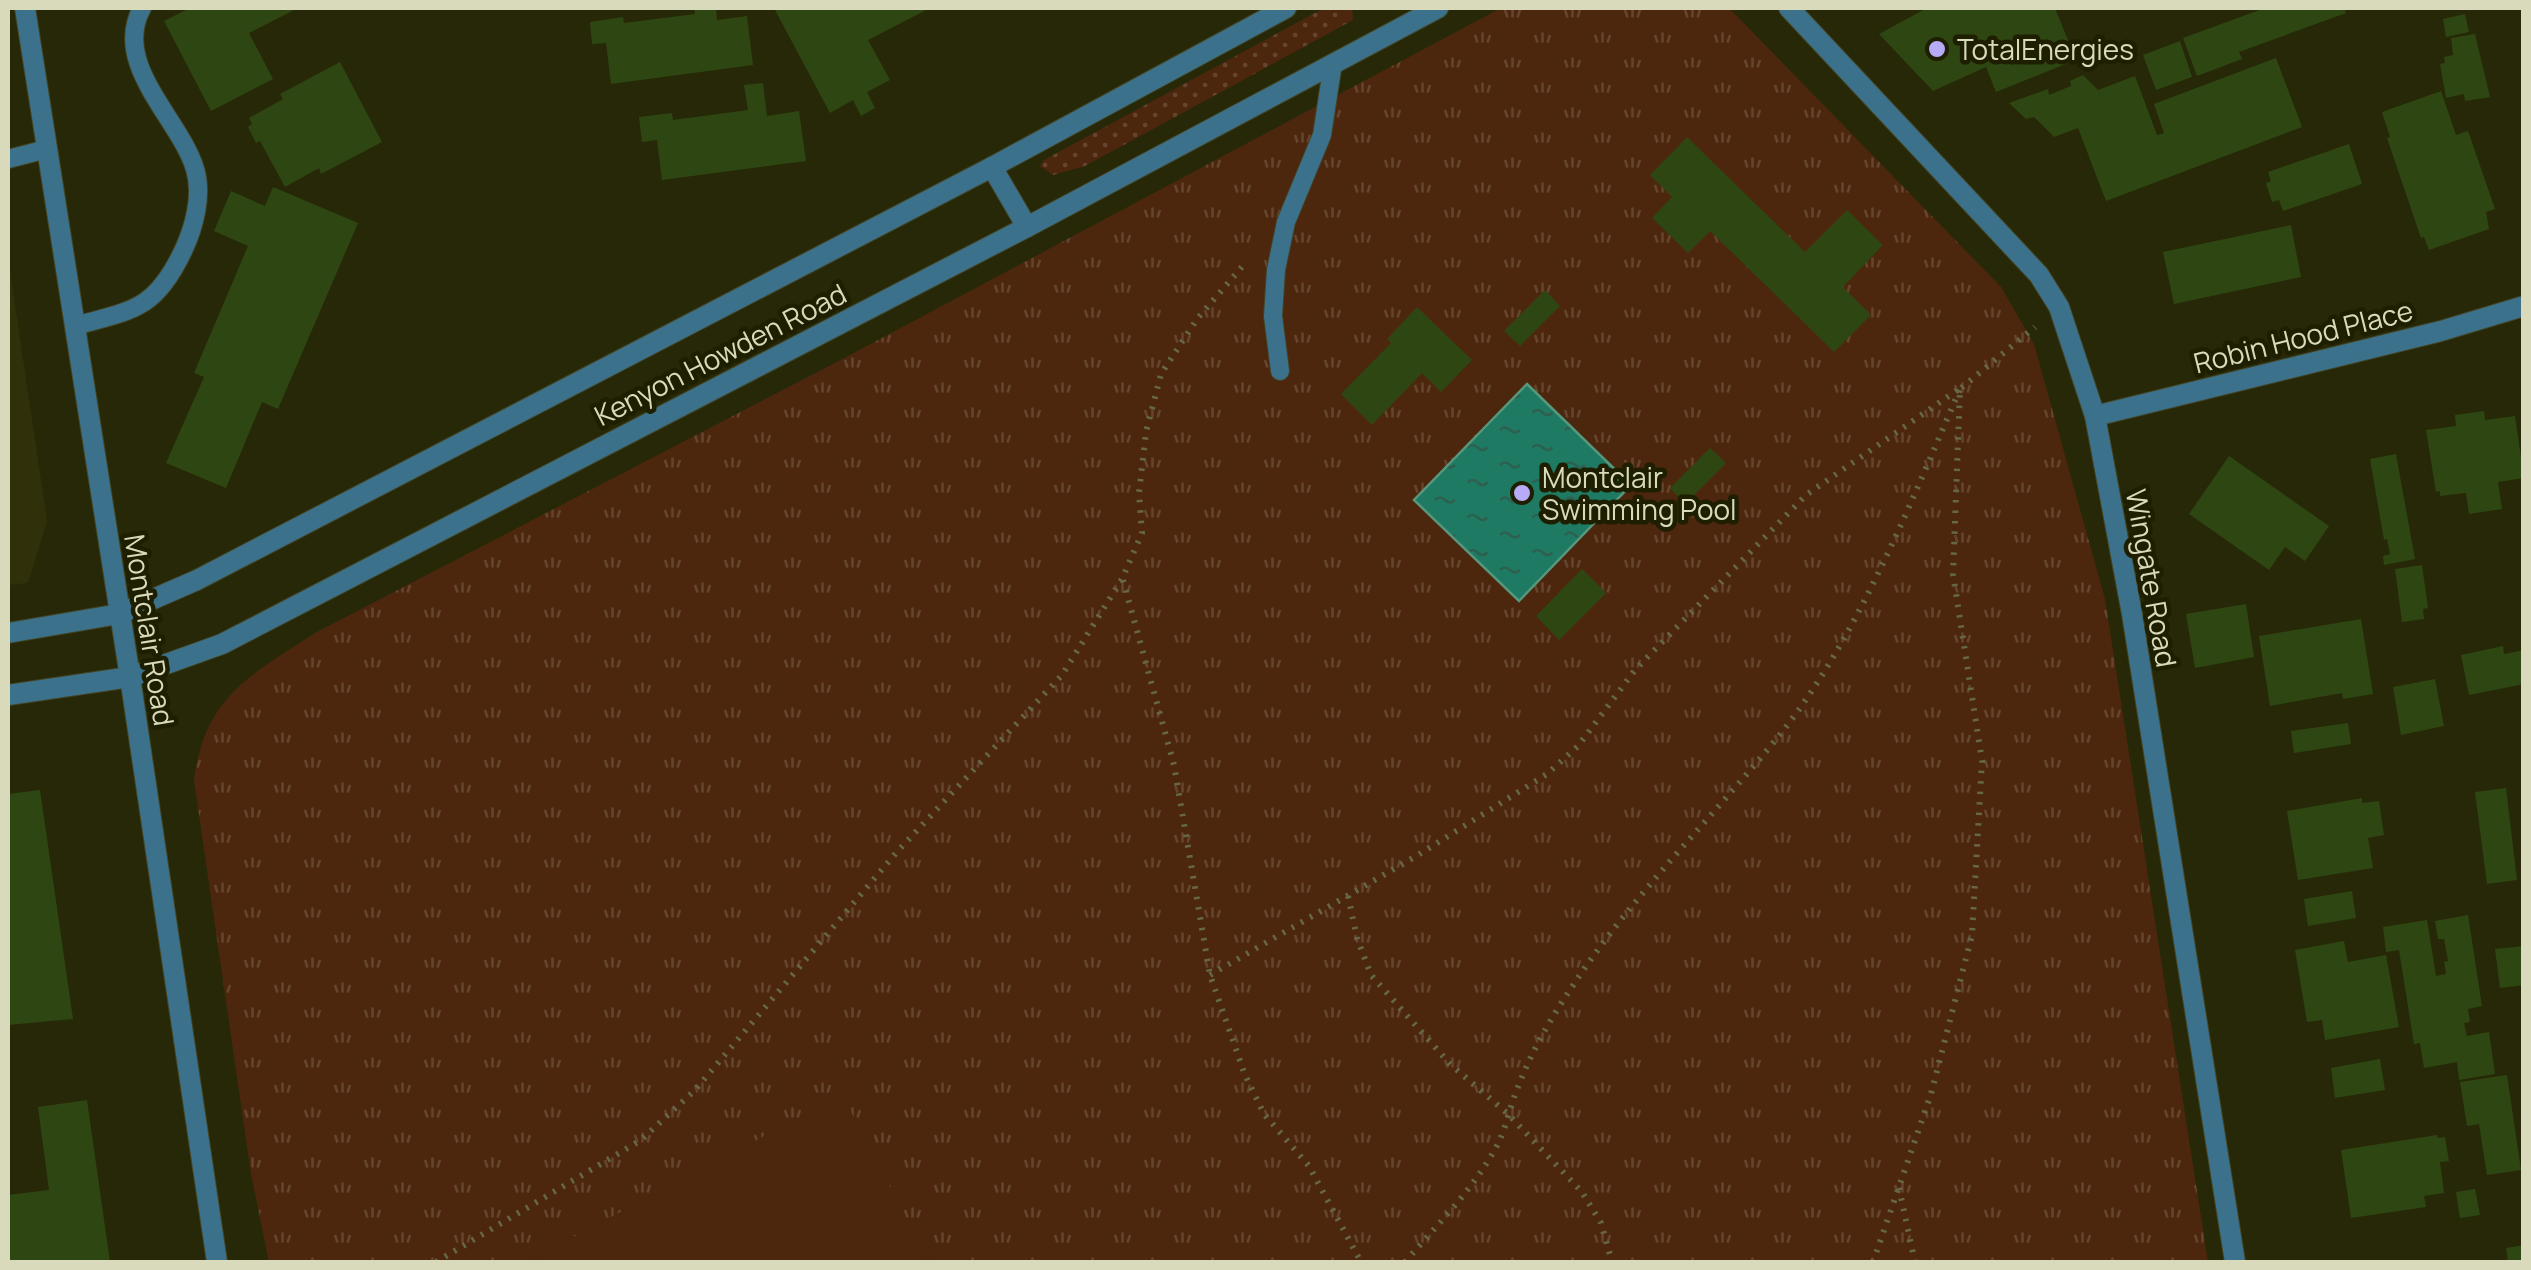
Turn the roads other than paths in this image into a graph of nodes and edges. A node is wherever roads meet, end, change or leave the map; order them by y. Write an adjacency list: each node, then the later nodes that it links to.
1 (25, 8): 7 (street, Montclair Road)
2 (142, 8): 12 (lane)
3 (1286, 8): 9 (street, Kenyon Howden Road)
4 (1437, 8): 6 (street, Kenyon Howden Road)
5 (1789, 8): 14 (street, Wingate Road)
6 (1333, 63): 10 (street, Kenyon Howden Road); 13 (lane)
7 (46, 149): 8 (lane); 12 (street, Montclair Road)
8 (8, 159)
9 (992, 167): 10 (street); 15 (street, Kenyon Howden Road)
10 (1027, 227): 17 (street, Kenyon Howden Road)
11 (2524, 306): 14 (street, Robin Hood Place)
12 (75, 326): 15 (street, Montclair Road)
13 (1280, 371)
14 (2095, 416): 20 (street, Wingate Road)
15 (119, 614): 16 (street, Kenyon Howden Road); 17 (street, Montclair Road)
16 (8, 633)
17 (130, 676): 18 (street, Kenyon Howden Road); 19 (street, Montclair Road)
18 (8, 694)
19 (216, 1262)
20 (2235, 1262)

